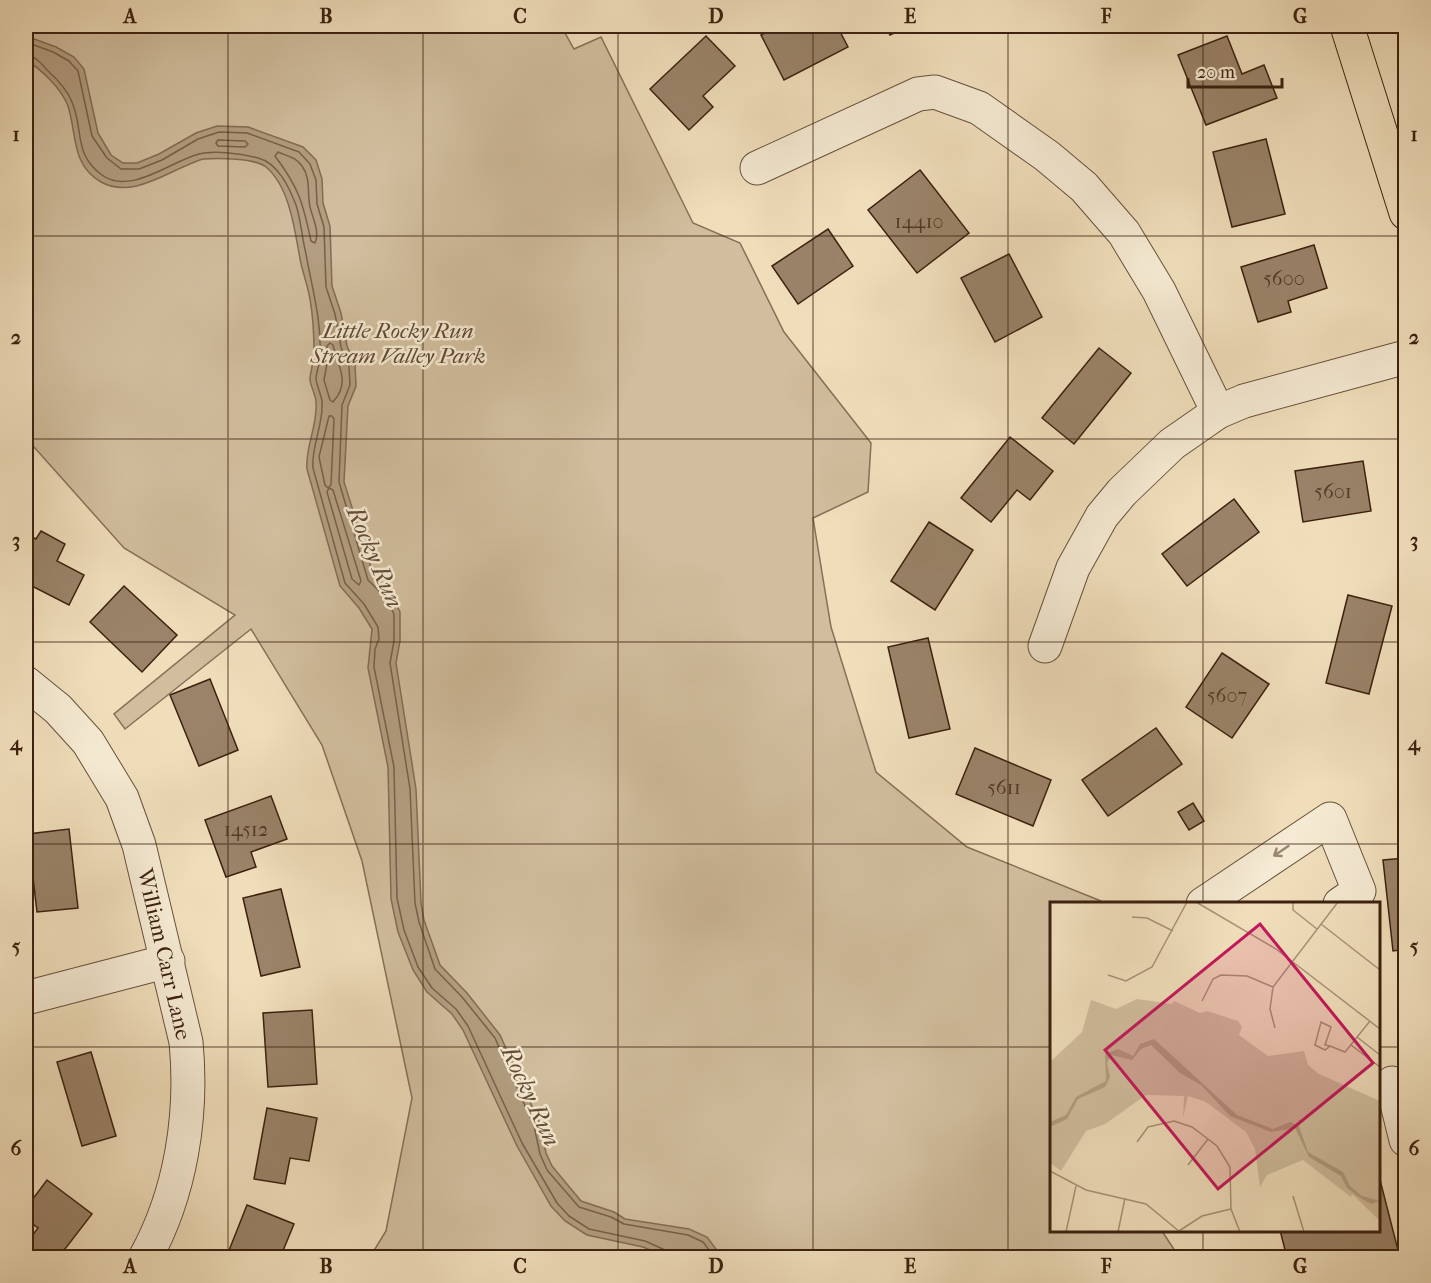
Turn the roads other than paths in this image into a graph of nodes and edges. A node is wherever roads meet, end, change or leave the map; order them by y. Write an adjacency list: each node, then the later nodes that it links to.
1 (1347, 26): 3 (main road)
2 (757, 168): 5 (street)
3 (1406, 213)
4 (1406, 357): 5 (street)
5 (1218, 412): 6 (street)
6 (1045, 646)
7 (26, 683): 10 (street, William Carr Lane)
8 (1205, 902): 9 (street, one-way to 8)
9 (1342, 902)
10 (168, 962): 11 (street); 14 (street, William Carr Lane)
11 (26, 998)
12 (1392, 1082): 13 (street)
13 (1406, 1140)
14 (145, 1257)

